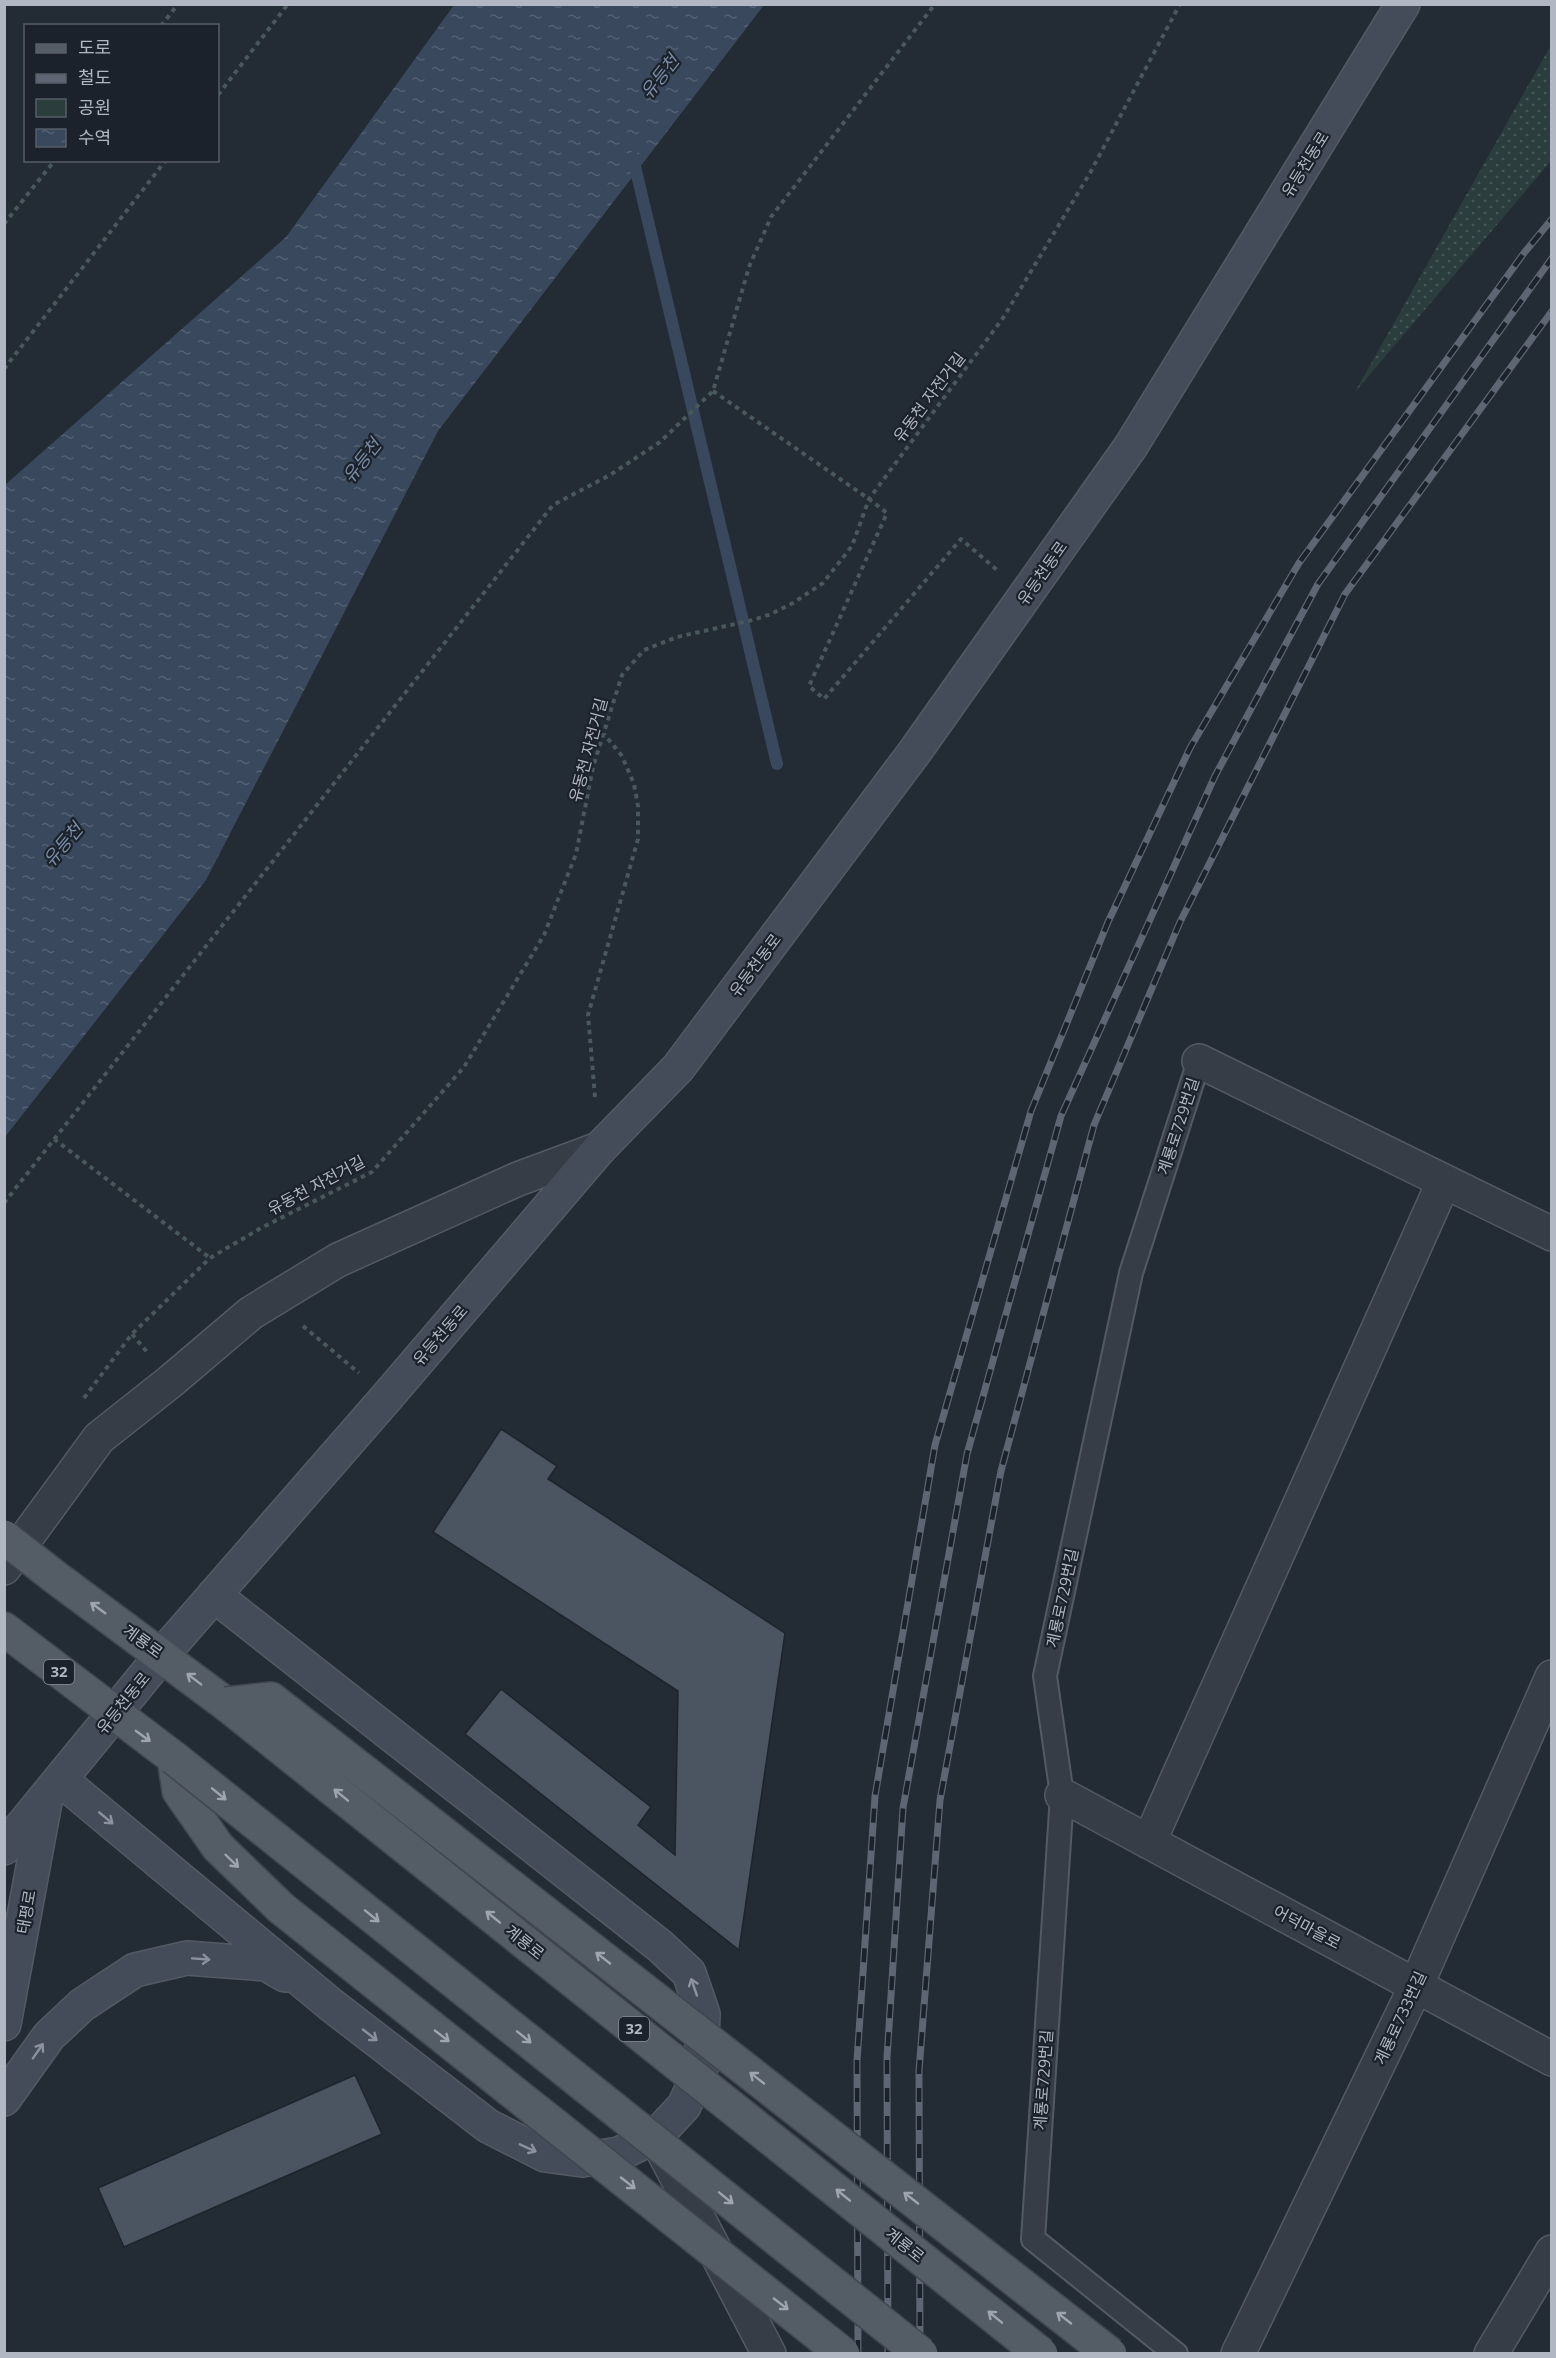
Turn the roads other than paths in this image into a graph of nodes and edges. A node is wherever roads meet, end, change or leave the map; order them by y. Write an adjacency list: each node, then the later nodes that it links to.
1 (1403, 4): 3 (main road, 유등천동로)
2 (1198, 1061): 4 (street, 계룡로729번길); 16 (lane, 계룡로729번길)
3 (599, 1149): 7 (street); 8 (main road, 유등천동로)
4 (1444, 1181): 5 (street, 계룡로729번길); 17 (street)
5 (1551, 1234)
6 (4, 1537): 10 (main road, 계룡로 / 32, one-way to 6, bridge)
7 (4, 1568)
8 (214, 1595): 10 (main road, 유등천동로); 24 (main road, one-way to 8)
9 (4, 1629): 13 (main road, 32)
10 (162, 1655): 12 (main road, 계룡로 / 32, one-way to 10); 13 (main road, 유등천동로)
11 (1551, 1677): 19 (street, 계룡로733번길)
12 (226, 1704): 29 (main road, 계룡로 / 32, one-way to 12, bridge); 30 (main road, one-way to 12, bridge)
13 (113, 1714): 14 (main road, 32, one-way to 14); 15 (main road, 유등천동로)
14 (174, 1758): 27 (main road, one-way to 27, bridge); 28 (main road, 32, one-way to 28, bridge)
15 (53, 1790): 18 (main road, 유등천동로); 20 (main road, one-way to 20); 21 (main road, 태평로)
16 (1062, 1795): 17 (street, 어덕마을로); 31 (lane, 계룡로729번길)
17 (1149, 1842): 19 (street, 어덕마을로)
18 (4, 1848)
19 (1416, 1986): 22 (street, 어덕마을로); 32 (street, 계룡로733번길)
20 (330, 2004): 23 (main road, one-way to 20); 24 (main road, one-way to 24)
21 (4, 2024)
22 (1551, 2059)
23 (4, 2099)
24 (656, 2136): 26 (street)
25 (1551, 2252): 33 (street)
26 (769, 2354)
27 (843, 2354)
28 (921, 2354)
29 (1041, 2354)
30 (1110, 2354)
31 (1176, 2354)
32 (1238, 2354)
33 (1491, 2354)

